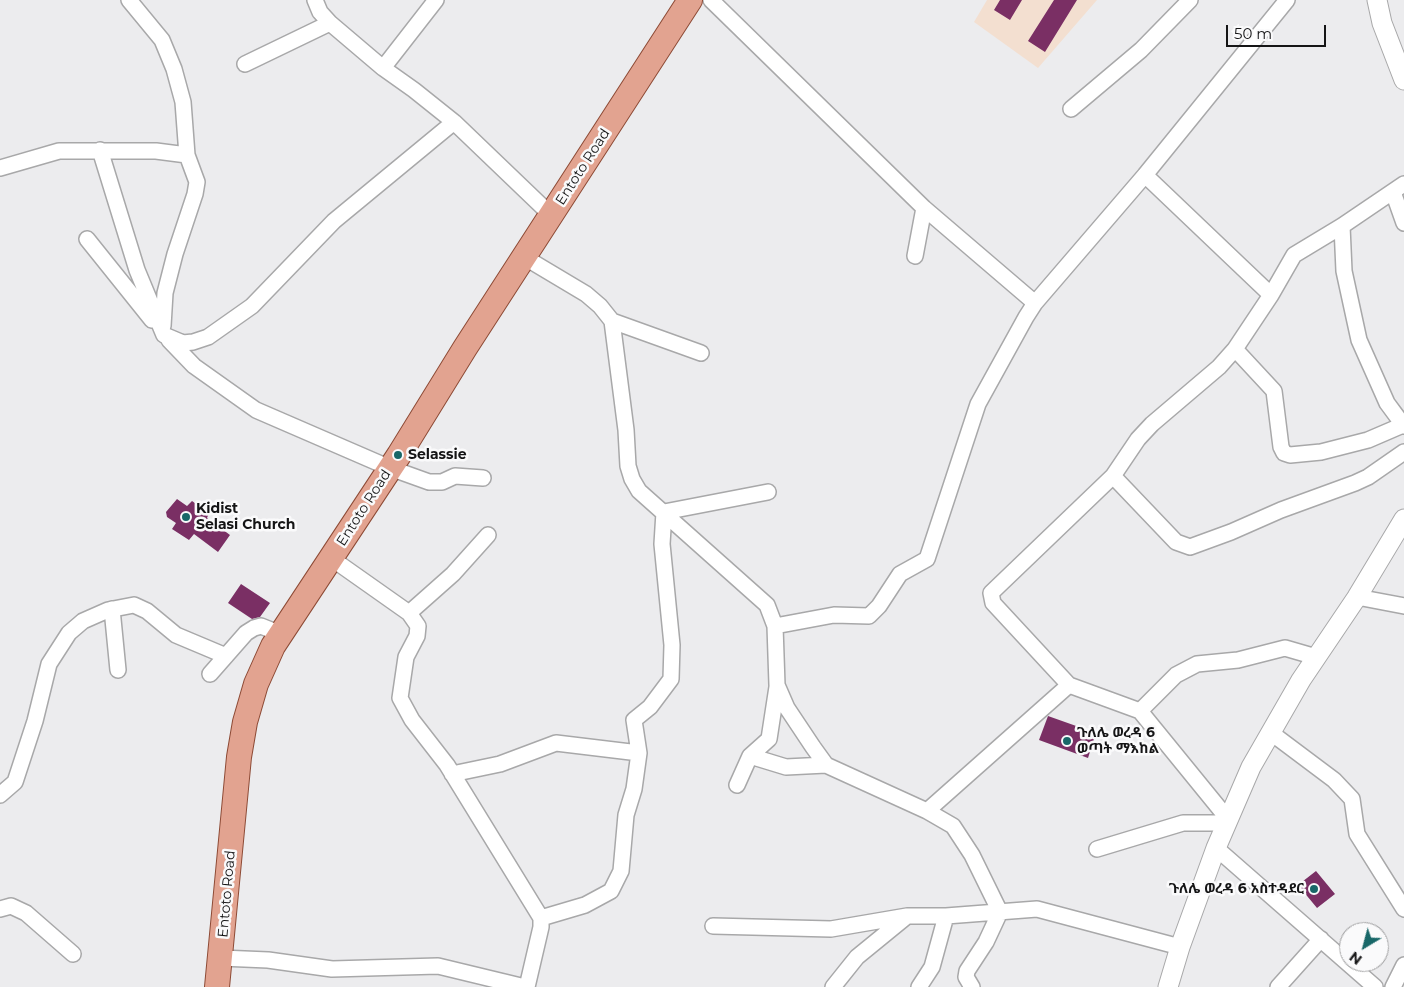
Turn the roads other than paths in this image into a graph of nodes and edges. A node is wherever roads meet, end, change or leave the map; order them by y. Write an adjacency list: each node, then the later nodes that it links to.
1 (129, 0): 16 (street)
2 (315, 0): 9 (street)
3 (436, 0): 11 (street)
4 (690, 0): 21 (main road, Entoto Road)
5 (711, 0): 20 (street)
6 (1190, 0): 13 (street)
7 (1287, 0): 18 (street)
8 (1377, 0): 12 (street)
9 (330, 23): 10 (street); 11 (street)
10 (245, 64)
11 (383, 68): 14 (street)
12 (1404, 80)
13 (1071, 109)
14 (454, 122): 21 (street); 30 (street)
15 (100, 150): 16 (street); 17 (street); 30 (street)
16 (187, 155): 30 (street)
17 (0, 168)
18 (1145, 175): 27 (street); 28 (street)
19 (1399, 188): 22 (street); 23 (street)
20 (924, 208): 25 (street); 28 (street)
21 (551, 215): 26 (main road, Entoto Road)
22 (1404, 223)
23 (1342, 226): 27 (street); 33 (street)
24 (87, 239): 30 (street)
25 (915, 256)
26 (524, 257): 29 (street); 35 (main road, Entoto Road)
27 (1271, 295): 31 (street)
28 (1036, 302): 47 (street)
29 (612, 321): 32 (street); 39 (street)
30 (164, 335): 35 (street)
31 (1235, 349): 33 (street); 36 (street)
32 (702, 353)
33 (1404, 425)
34 (1404, 452): 36 (street)
35 (390, 468): 37 (street); 42 (main road, Entoto Road)
36 (1113, 476): 54 (street)
37 (483, 478)
38 (768, 492): 39 (street)
39 (664, 512): 47 (street); 57 (street)
40 (1404, 519): 43 (street)
41 (488, 535): 46 (street)
42 (332, 558): 46 (street); 48 (main road, Entoto Road)
43 (1358, 597): 44 (street); 50 (street)
44 (1404, 606)
45 (112, 609): 49 (street); 51 (street); 62 (street)
46 (409, 613): 60 (street)
47 (774, 626): 53 (street)
48 (281, 634): 49 (street); 77 (main road, Entoto Road)
49 (226, 656): 52 (street)
50 (1316, 657): 55 (street); 56 (street)
51 (118, 670)
52 (210, 674)
53 (777, 685): 58 (street); 59 (street)
54 (1069, 685): 55 (street); 63 (street)
55 (1140, 711): 64 (street)
56 (1270, 732): 64 (street); 68 (street)
57 (639, 753): 60 (street); 72 (street)
58 (750, 756): 59 (street); 61 (street)
59 (826, 765): 63 (street)
60 (452, 774): 72 (street)
61 (737, 784)
62 (0, 795)
63 (927, 811): 69 (street)
64 (1227, 821): 65 (street); 66 (street)
65 (1097, 848)
66 (1216, 848): 74 (street); 75 (street)
67 (0, 909): 76 (street)
68 (1404, 909)
69 (1000, 912): 71 (street); 75 (street); 82 (street)
70 (907, 916): 71 (street); 73 (street); 80 (street)
71 (946, 916): 81 (street)
72 (541, 918): 79 (street)
73 (713, 926)
74 (1321, 940): 84 (street); 85 (street)
75 (1180, 947): 83 (street)
76 (73, 954)
77 (221, 958): 78 (main road, Entoto Road); 79 (street)
78 (217, 987)
79 (526, 987)
80 (833, 987)
81 (919, 987)
82 (972, 987)
83 (1168, 987)
84 (1278, 987)
85 (1375, 987)

